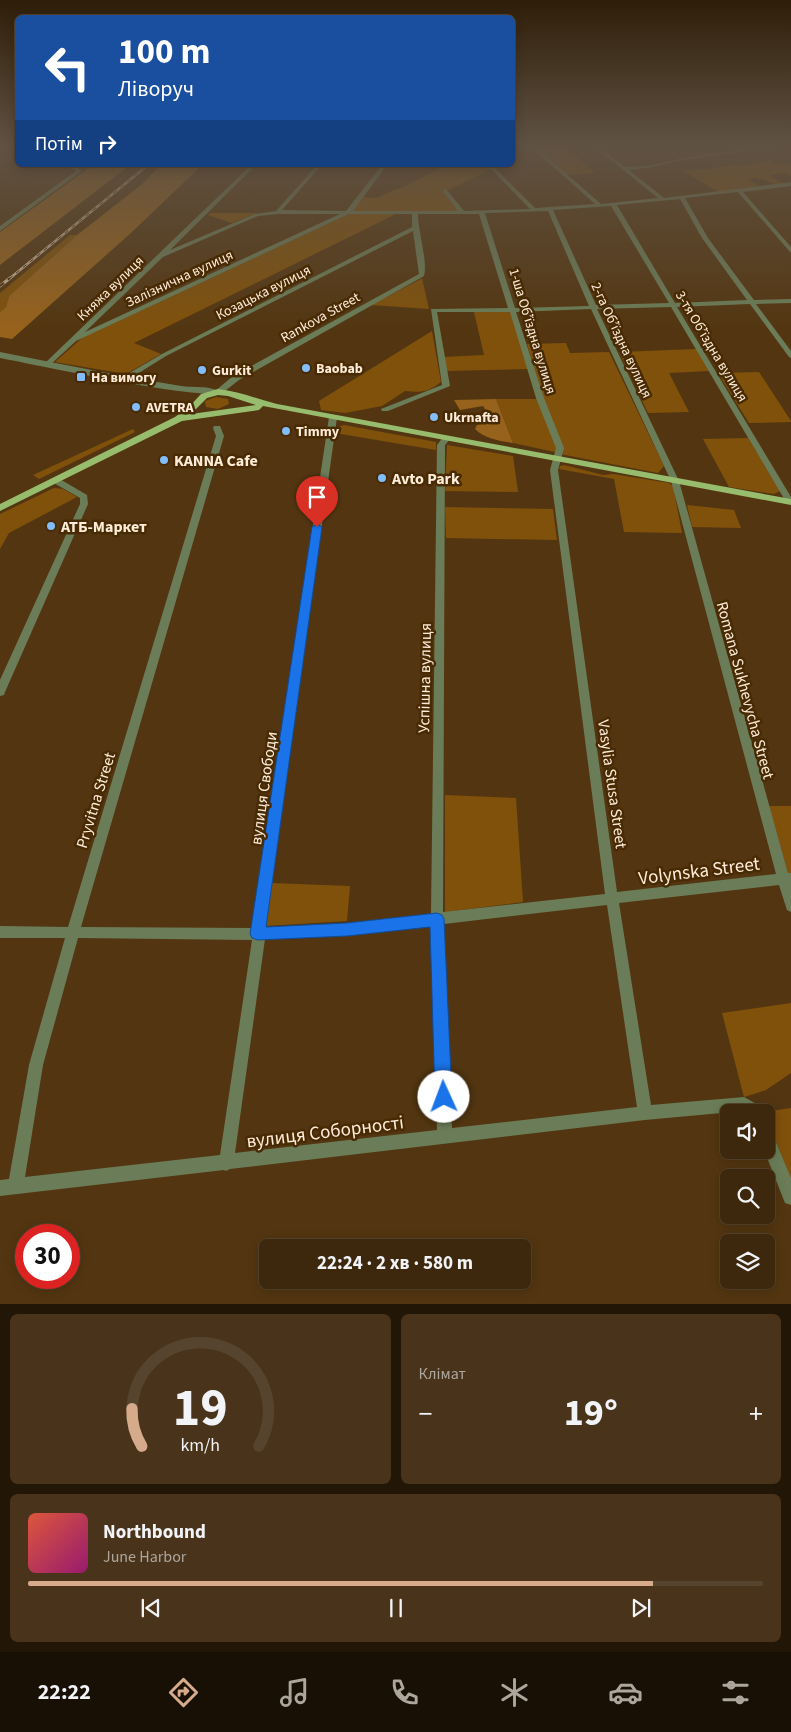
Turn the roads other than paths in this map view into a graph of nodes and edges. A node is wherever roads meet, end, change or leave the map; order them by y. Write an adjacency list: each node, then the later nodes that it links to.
1 (30, 207): 19 (street)
2 (211, 207): 21 (street, Княжа вулиця)
3 (283, 207): 14 (street)
4 (353, 207): 16 (street, Залізнична вулиця)
5 (458, 207): 15 (street)
6 (531, 207): 12 (street)
7 (576, 207): 11 (street)
8 (615, 207): 24 (street, 3-тя Обʼїздна вулиця)
9 (687, 207): 23 (street)
10 (753, 207): 20 (street)
11 (550, 209): 12 (street); 25 (street, 2-га Обʼїздна вулиця)
12 (534, 210): 13 (street)
13 (481, 211): 15 (street); 26 (street, 1-ша Обʼїздна вулиця)
14 (278, 212): 16 (street); 21 (street)
15 (462, 212): 17 (street)
16 (348, 213): 17 (street); 27 (street, Залізнична вулиця)
17 (415, 214): 18 (street)
18 (415, 228): 31 (street, Rankova Street); 32 (street, Козацька вулиця)
19 (0, 229)
20 (791, 251)
21 (162, 255): 27 (street, Княжа вулиця)
22 (791, 301): 23 (street)
23 (751, 302): 24 (street); 29 (street)
24 (672, 305): 25 (street); 48 (street, 3-тя Обʼїздна вулиця)
25 (593, 307): 26 (street); 47 (street, 2-га Обʼїздна вулиця)
26 (514, 310): 38 (street); 45 (street, 1-ша Обʼїздна вулиця)
27 (75, 339): 30 (street, Княжа вулиця)
28 (0, 355): 30 (street)
29 (791, 356)
30 (48, 364): 32 (street)
31 (236, 378): 34 (street, Rankova Street); 35 (street)
32 (123, 379): 33 (street)
33 (188, 390): 34 (street); 36 (street)
34 (216, 392): 35 (main road); 36 (main road)
35 (234, 394): 37 (main road); 39 (main road)
36 (198, 402): 40 (main road); 42 (main road)
37 (277, 407): 39 (main road); 41 (main road)
38 (386, 408)
39 (231, 411): 40 (main road)
40 (209, 413): 42 (main road)
41 (334, 417): 44 (main road); 57 (street, вулиця Свободи)
42 (178, 419): 46 (main road)
43 (217, 428): 56 (street, Pryvitna Street)
44 (447, 438): 45 (main road); 54 (street, Успішна вулиця)
45 (556, 458): 47 (main road); 52 (street, Vasylia Stusa Street)
46 (55, 480): 49 (main road); 50 (street)
47 (675, 481): 48 (main road); 51 (street, Romana Sukhevycha Street)
48 (790, 502)
49 (0, 508)
50 (0, 692)
51 (787, 879): 52 (street, Volynska Street); 53 (street, Romana Sukhevycha Street)
52 (612, 899): 54 (street, Volynska Street); 59 (street, Vasylia Stusa Street)
53 (791, 906)
54 (437, 919): 57 (street, Volynska Street); 60 (street, Успішна вулиця)
55 (0, 932): 56 (street, Volynska Street)
56 (73, 932): 57 (street, Volynska Street); 63 (street, Pryvitna Street)
57 (258, 934): 62 (street, вулиця Свободи)
58 (720, 1106): 59 (street, вулиця Соборності)
59 (645, 1113): 60 (street, вулиця Соборності)
60 (445, 1137): 62 (street, вулиця Соборності)
61 (775, 1157): 65 (street)
62 (226, 1163): 63 (street, вулиця Соборності)
63 (16, 1185): 64 (street, вулиця Соборності)
64 (0, 1188)
65 (791, 1197)

